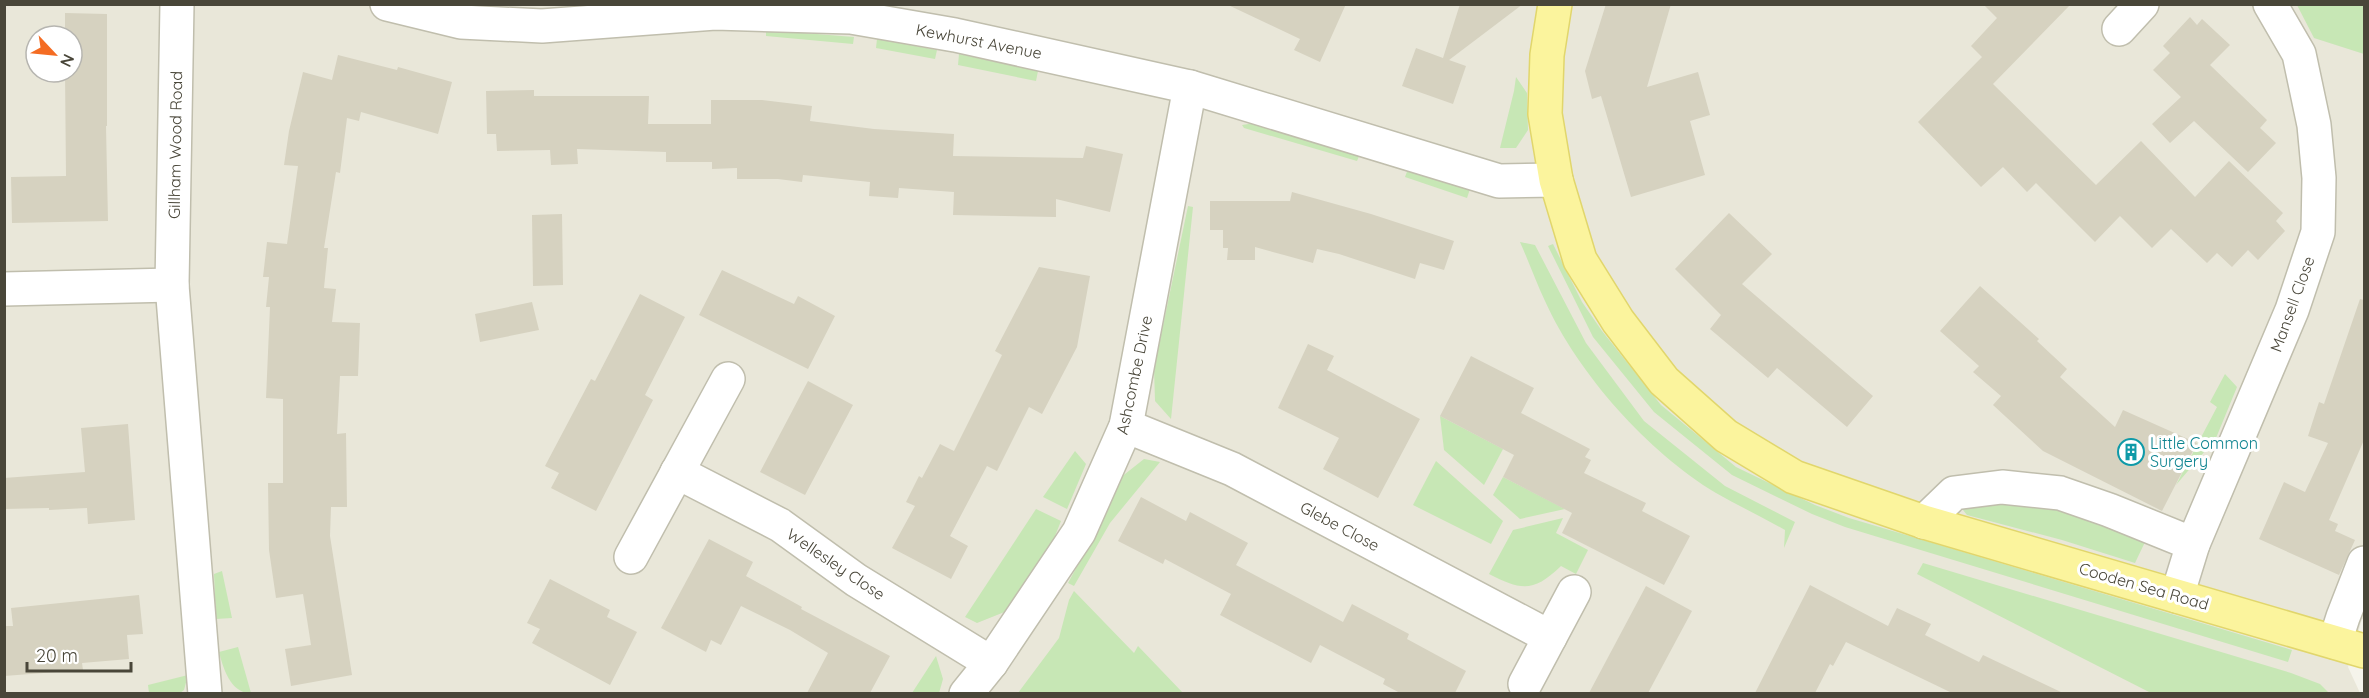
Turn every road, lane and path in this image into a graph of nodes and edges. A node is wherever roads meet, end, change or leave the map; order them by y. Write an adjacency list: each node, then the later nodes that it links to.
1 (177, 4): 11 (street, Gillham Wood Road)
2 (387, 4): 8 (street, Kewhurst Avenue)
3 (930, 4): 8 (street)
4 (1555, 4): 10 (main road, Cooden Sea Road)
5 (2142, 4): 7 (street)
6 (2270, 4): 17 (street, Mansell Close)
7 (2119, 29)
8 (955, 35): 9 (street, Kewhurst Avenue)
9 (1190, 87): 10 (street, Kewhurst Avenue); 14 (street, Ashcombe Drive)
10 (1556, 180): 16 (main road, Cooden Sea Road)
11 (172, 285): 12 (street); 26 (street, Gillham Wood Road)
12 (4, 289)
13 (728, 379): 15 (street)
14 (1126, 426): 22 (street, Glebe Close); 24 (street, Ashcombe Drive)
15 (677, 472): 18 (street); 24 (street, Wellesley Close)
16 (1924, 522): 17 (street); 21 (main road, Cooden Sea Road)
17 (2193, 544): 21 (street, Mansell Close)
18 (631, 557)
19 (2364, 563): 23 (street)
20 (1574, 592): 22 (street)
21 (2176, 596): 23 (main road, Cooden Sea Road)
22 (1550, 637): 25 (street)
23 (2350, 647)
24 (991, 663): 27 (street, Ashcombe Drive)
25 (1526, 684)
26 (204, 693)
27 (966, 693)

